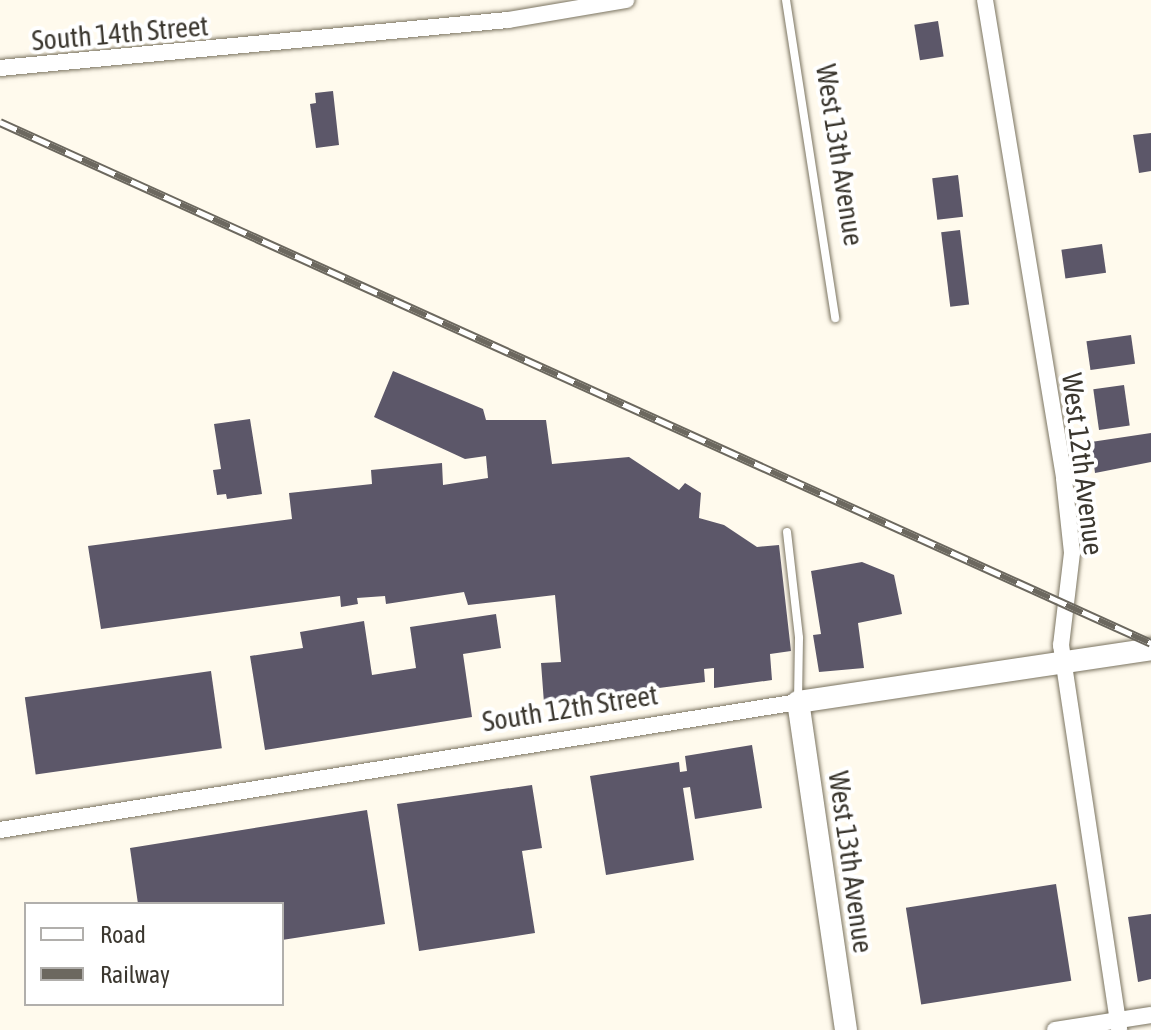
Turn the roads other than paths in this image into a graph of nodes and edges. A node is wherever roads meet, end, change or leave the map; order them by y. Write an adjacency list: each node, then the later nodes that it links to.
1 (626, 0): 4 (street, South 14th Street)
2 (786, 0): 5 (lane, West 13th Avenue)
3 (985, 0): 8 (street, West 12th Avenue)
4 (0, 68)
5 (835, 318)
6 (787, 532): 9 (lane)
7 (1151, 649): 8 (street, South 12th Street)
8 (1065, 662): 9 (street, South 12th Street); 12 (street, West 12th Avenue)
9 (798, 702): 10 (street, South 12th Street); 13 (street, West 13th Avenue)
10 (0, 830)
11 (1151, 1015): 12 (street)
12 (1118, 1025): 14 (street)
13 (846, 1030)
14 (1055, 1030)

